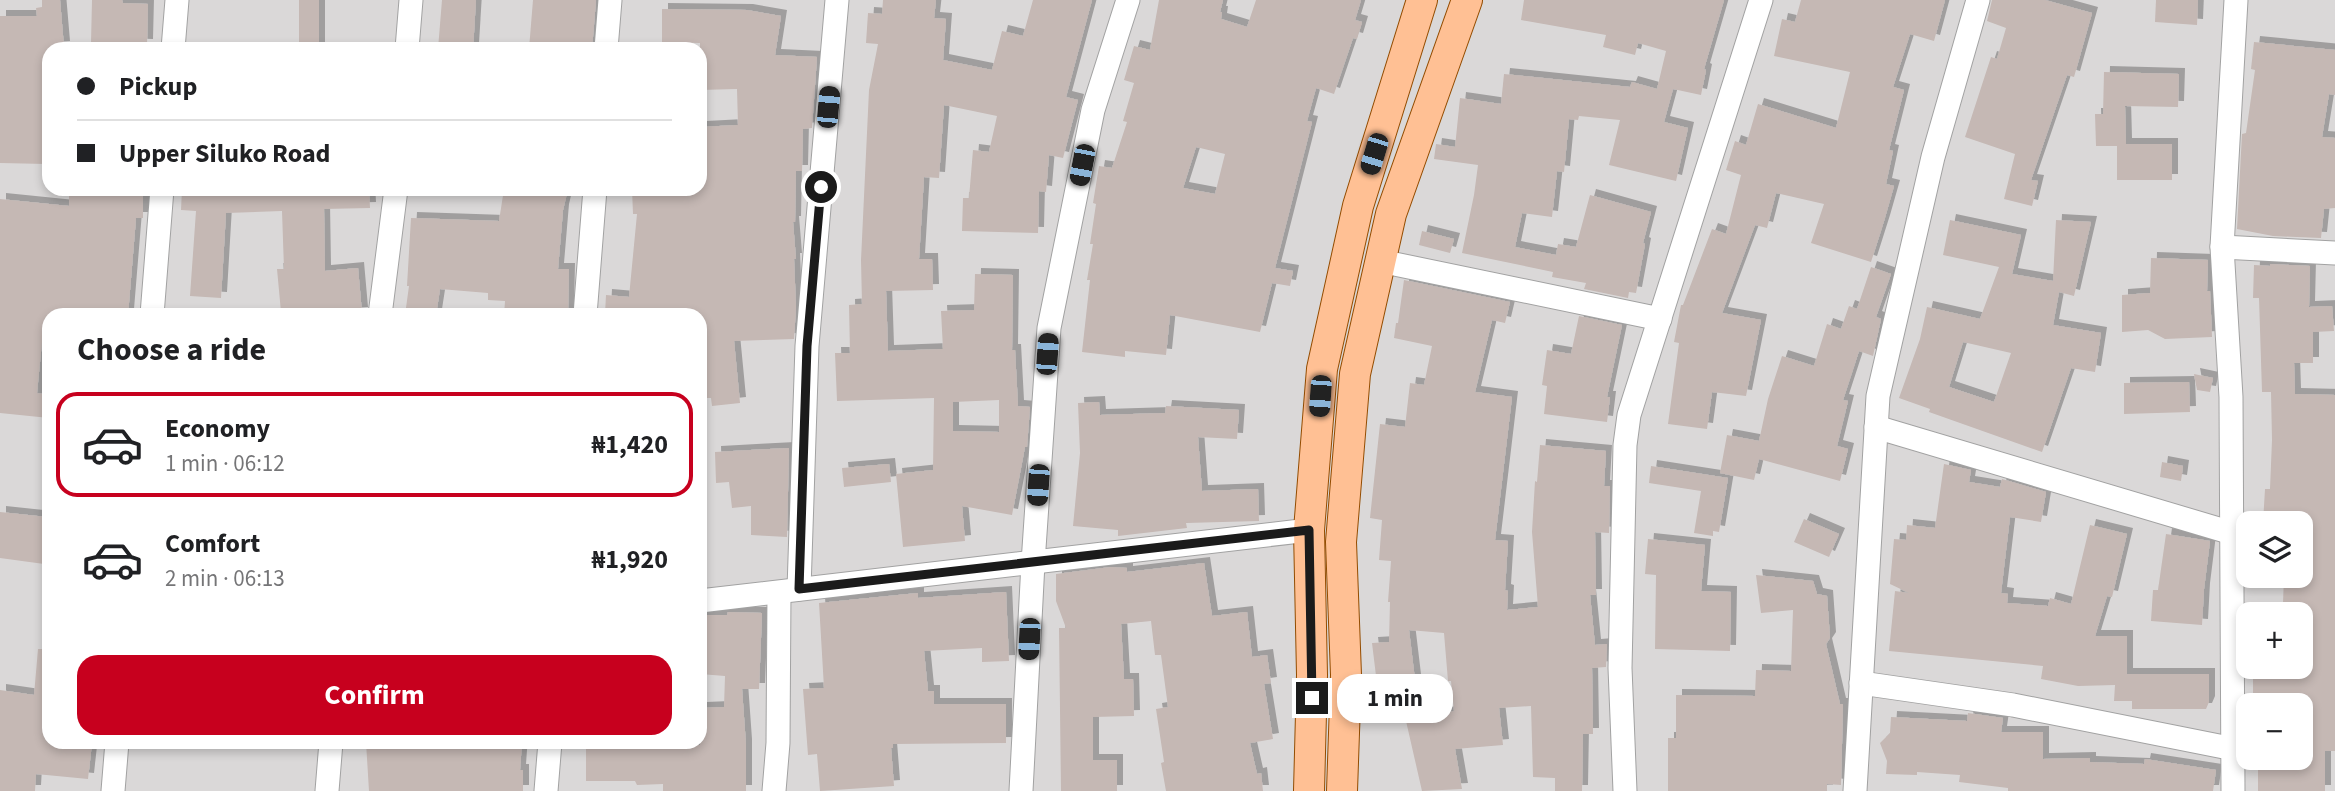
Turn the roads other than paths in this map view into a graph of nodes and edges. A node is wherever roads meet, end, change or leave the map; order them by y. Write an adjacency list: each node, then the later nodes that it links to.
1 (177, 0): 11 (street)
2 (411, 0): 12 (street)
3 (610, 0): 13 (street)
4 (837, 0): 28 (street)
5 (1128, 0): 27 (street)
6 (1422, 0): 25 (main road)
7 (1467, 0): 19 (main road)
8 (1761, 0): 23 (street)
9 (1978, 0): 24 (street)
10 (2236, 0): 17 (street)
11 (174, 42)
12 (408, 42)
13 (607, 42)
14 (161, 196): 20 (street)
15 (395, 196): 21 (street)
16 (594, 196): 22 (street)
17 (2221, 247): 18 (street); 26 (street)
18 (2335, 253)
19 (1380, 261): 23 (street); 41 (main road)
20 (153, 308)
21 (381, 308)
22 (586, 308)
23 (1660, 319): 42 (street)
24 (1876, 427): 26 (street); 30 (street)
25 (1309, 530): 27 (street); 40 (main road)
26 (2232, 533): 34 (street)
27 (1033, 563): 28 (street); 39 (street)
28 (789, 591): 29 (street); 38 (street)
29 (707, 600)
30 (1861, 683): 34 (street); 43 (street)
31 (116, 749): 35 (street)
32 (330, 749): 36 (street)
33 (549, 749): 37 (street)
34 (2234, 749): 44 (street)
35 (113, 791)
36 (327, 791)
37 (546, 791)
38 (774, 791)
39 (1021, 791)
40 (1309, 791)
41 (1342, 791)
42 (1625, 791)
43 (1856, 791)
44 (2233, 791)

